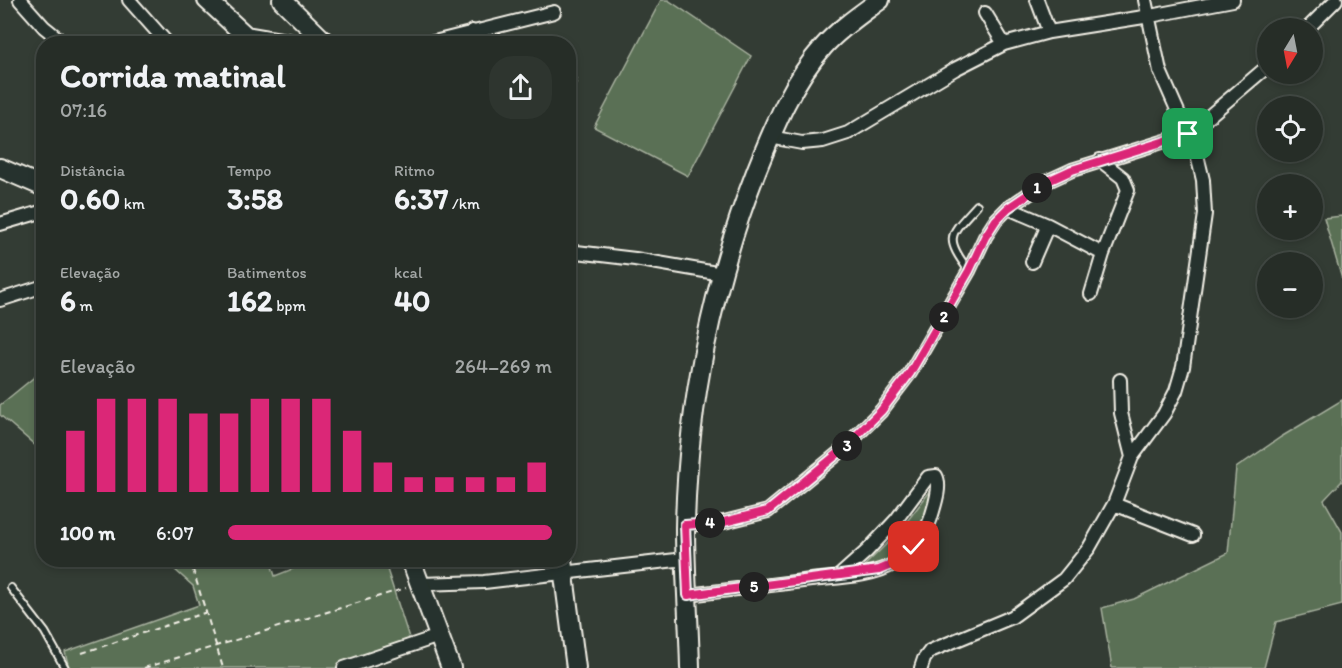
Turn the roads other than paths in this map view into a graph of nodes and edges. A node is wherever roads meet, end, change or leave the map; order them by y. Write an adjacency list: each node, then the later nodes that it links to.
1 (38, 0): 11 (street)
2 (129, 0): 20 (street)
3 (207, 0): 21 (street)
4 (282, 0): 16 (street)
5 (298, 0): 16 (street)
6 (880, 0): 28 (street)
7 (1037, 0): 18 (street)
8 (1145, 0): 14 (street)
9 (1233, 0): 14 (street)
10 (1336, 0): 15 (street)
11 (22, 4): 19 (street)
12 (554, 12): 17 (street)
13 (985, 13): 25 (street)
14 (1150, 16): 18 (street); 27 (street)
15 (1318, 18)
16 (308, 23): 22 (street)
17 (472, 31): 23 (street); 24 (street)
18 (1049, 32): 25 (street)
19 (56, 36)
20 (161, 36)
21 (238, 36)
22 (320, 36)
23 (454, 36)
24 (476, 36)
25 (1004, 44): 28 (street)
26 (1257, 75): 27 (street)
27 (1188, 134): 29 (street); 46 (street)
28 (770, 137): 41 (street)
29 (1100, 160): 33 (street); 38 (street)
30 (0, 168): 31 (street)
31 (36, 184)
32 (976, 205): 40 (lane)
33 (1008, 208): 36 (street); 40 (street)
34 (36, 213): 35 (street)
35 (0, 224)
36 (1048, 225): 38 (street); 39 (street)
37 (576, 252): 41 (street)
38 (1103, 254): 43 (street)
39 (1032, 262)
40 (969, 271): 48 (street)
41 (722, 274): 48 (street)
42 (36, 289): 44 (street)
43 (1091, 294)
44 (0, 300)
45 (1120, 380): 46 (street)
46 (1132, 457): 47 (street)
47 (1114, 504): 49 (street); 60 (street)
48 (685, 525): 50 (street)
49 (1193, 535)
50 (685, 559): 51 (street); 57 (street)
51 (576, 566)
52 (414, 567): 55 (street)
53 (562, 567): 55 (street); 63 (street)
54 (838, 577): 54 (street); 57 (street)
55 (420, 584): 58 (street)
56 (11, 588): 61 (lane)
57 (688, 595): 64 (street)
58 (439, 636): 59 (street); 62 (street)
59 (351, 667)
60 (921, 667)
61 (65, 668)
62 (451, 668)
63 (576, 668)
64 (690, 668)

